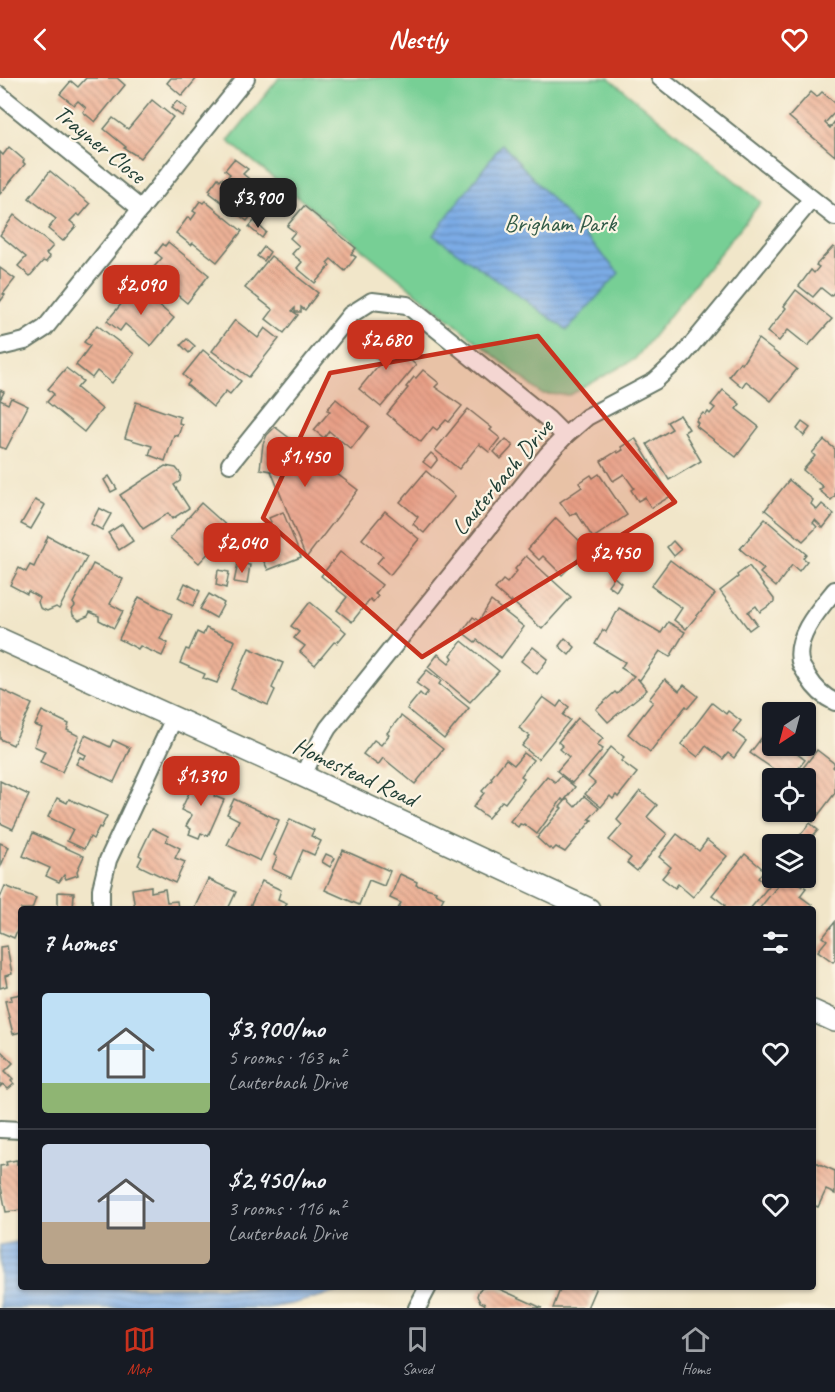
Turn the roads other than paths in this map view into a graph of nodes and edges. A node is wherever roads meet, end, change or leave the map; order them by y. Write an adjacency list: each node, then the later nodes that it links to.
1 (246, 78): 5 (street)
2 (660, 78): 4 (street)
3 (0, 95): 5 (street, Trayner Close)
4 (811, 200): 6 (street); 8 (street, Lauterbach Drive)
5 (141, 208): 7 (street)
6 (835, 217)
7 (0, 346)
8 (565, 436): 9 (street); 14 (street, Lauterbach Drive)
9 (230, 464)
10 (835, 590): 12 (street)
11 (0, 639): 13 (street, Homestead Road)
12 (835, 702)
13 (174, 718): 14 (street, Homestead Road); 15 (street)
14 (303, 776): 16 (street, Homestead Road)
15 (102, 906)
16 (583, 906)
17 (816, 1012): 18 (street)
18 (835, 1022)
19 (0, 1129): 20 (street)
20 (18, 1130)
21 (426, 1290): 22 (street)
22 (417, 1308)

